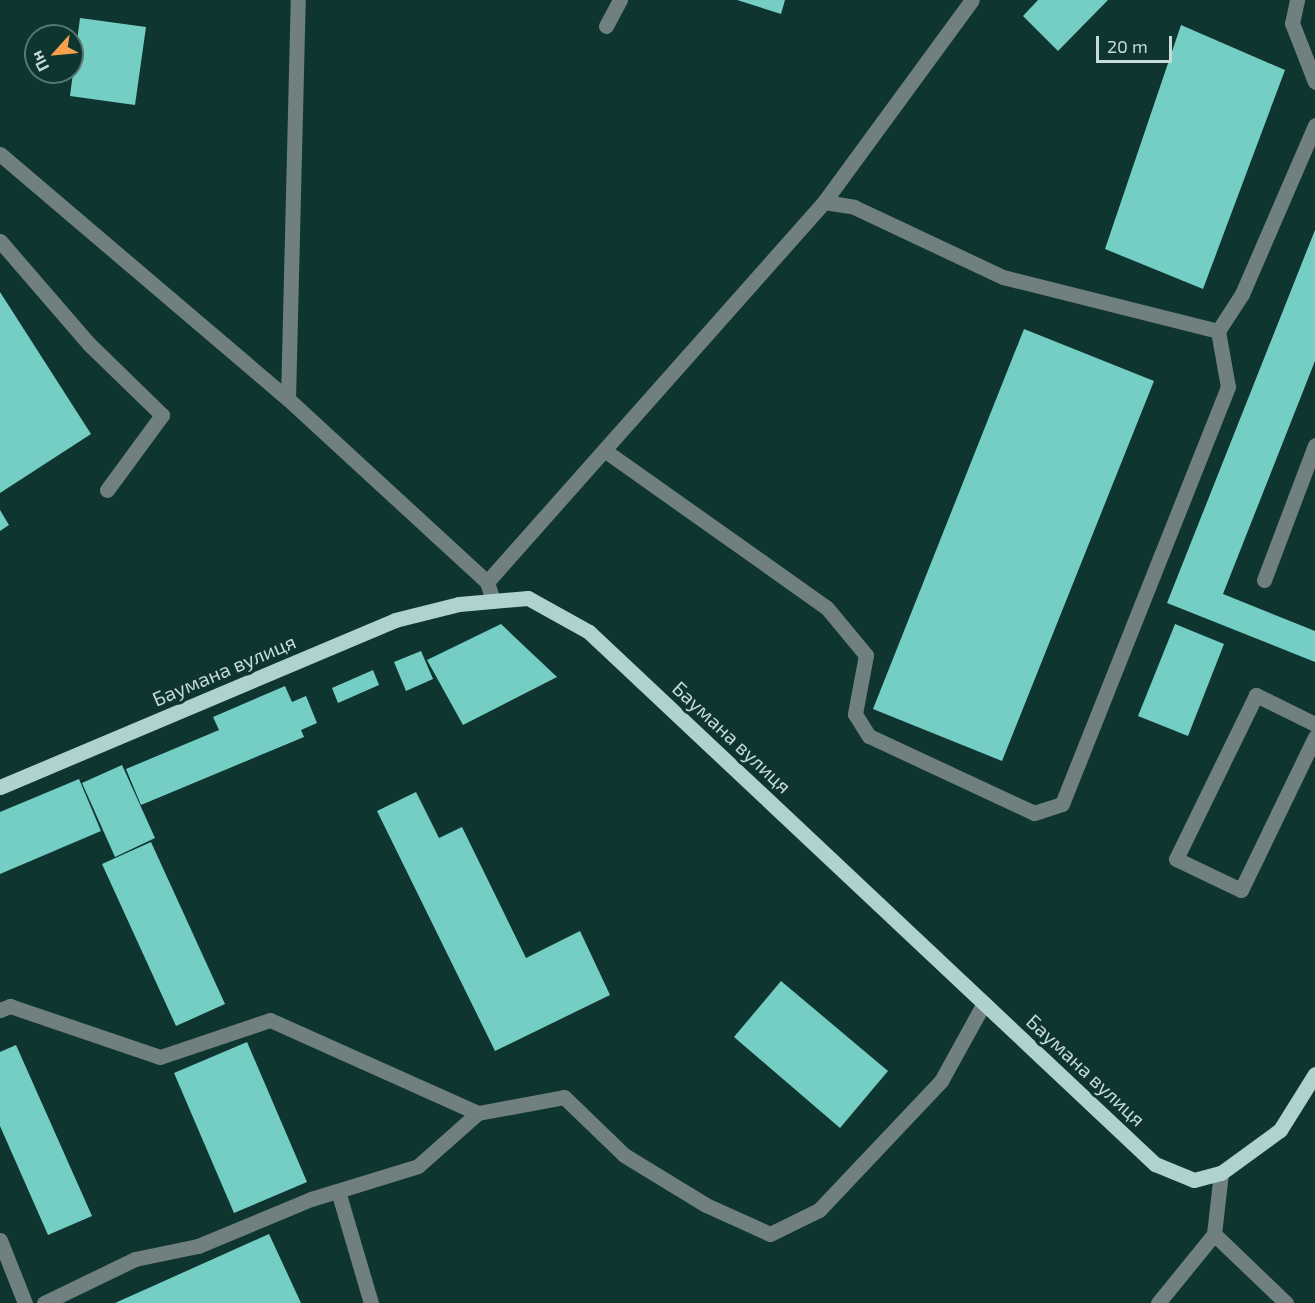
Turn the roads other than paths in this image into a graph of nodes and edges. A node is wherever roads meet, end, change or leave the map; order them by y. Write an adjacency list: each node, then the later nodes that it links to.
1 (298, 0): 12 (street)
2 (620, 0): 5 (street)
3 (972, 0): 9 (street)
4 (1297, 0): 6 (street)
5 (606, 26)
6 (1315, 82)
7 (1315, 125): 11 (street)
8 (0, 154): 12 (street)
9 (824, 202): 11 (street); 14 (street)
10 (0, 241): 15 (street)
11 (1218, 331): 14 (street)
12 (288, 399): 17 (street)
13 (1315, 445): 16 (street)
14 (604, 450): 17 (street)
15 (107, 490)
16 (1264, 580)
17 (487, 582): 18 (street)
18 (493, 601): 21 (main road, Баумана вулиця); 22 (main road, Баумана вулиця)
19 (1315, 724): 20 (street)
20 (1315, 737)
21 (0, 787)
22 (984, 1003): 25 (street); 26 (main road, Баумана вулиця)
23 (0, 1010): 25 (street)
24 (1315, 1074): 26 (main road, Баумана вулиця)
25 (478, 1113): 27 (street)
26 (1221, 1173): 28 (street)
27 (338, 1191): 31 (street); 32 (street)
28 (1214, 1234): 33 (street); 34 (street)
29 (0, 1240): 30 (street)
30 (25, 1303)
31 (45, 1303)
32 (371, 1303)
33 (1158, 1303)
34 (1286, 1303)

